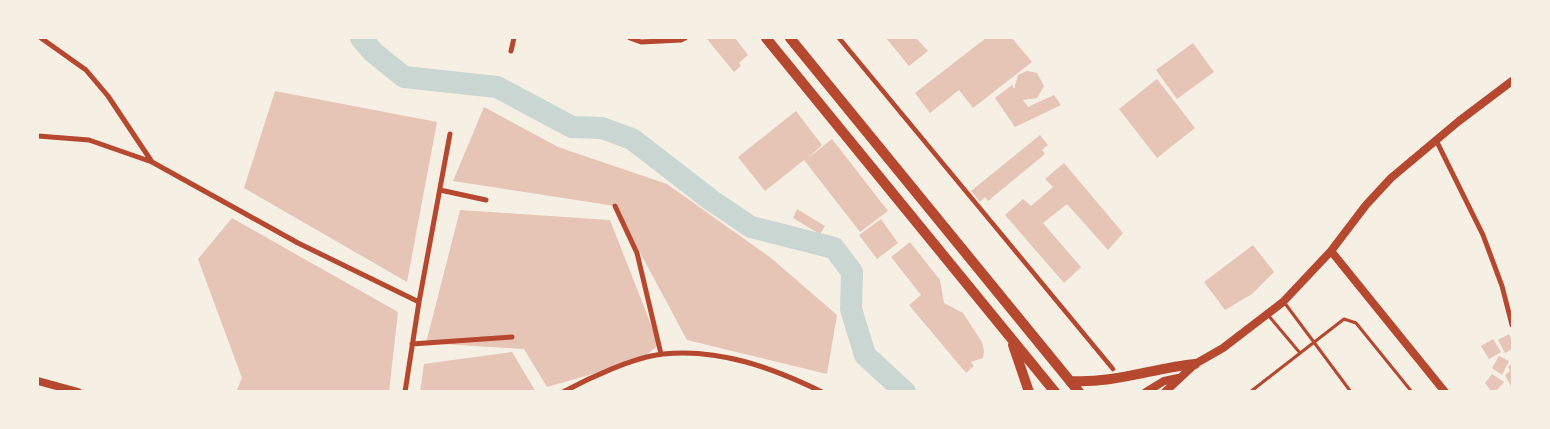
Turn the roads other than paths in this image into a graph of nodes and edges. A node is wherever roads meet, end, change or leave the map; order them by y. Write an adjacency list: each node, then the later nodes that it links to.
1 (41, 38): 13 (street)
2 (514, 38): 8 (street)
3 (630, 38): 4 (street)
4 (686, 38)
5 (766, 38): 23 (main road)
6 (790, 38): 32 (main road)
7 (839, 38): 29 (street)
8 (512, 51)
9 (1512, 81): 12 (street)
10 (450, 134): 14 (street)
11 (38, 136): 13 (street)
12 (1436, 140): 17 (street); 21 (street)
13 (152, 162): 18 (street)
14 (440, 190): 15 (street); 18 (street)
15 (486, 200)
16 (615, 206): 27 (street)
17 (1331, 251): 19 (street); 45 (street)
18 (418, 302): 25 (street)
19 (1283, 302): 20 (street); 24 (lane)
20 (1267, 315): 26 (lane); 28 (street)
21 (1512, 325)
22 (512, 337): 25 (street)
23 (1011, 337): 37 (main road); 38 (main road)
24 (1315, 342): 26 (lane); 43 (lane); 44 (lane)
25 (412, 344): 34 (street)
26 (1300, 353): 42 (lane)
27 (661, 354): 35 (street); 36 (street)
28 (1195, 364): 30 (street); 32 (main road)
29 (1114, 370)
30 (1178, 378): 40 (street); 41 (street)
31 (38, 381): 33 (street)
32 (1070, 381): 39 (main road)
33 (78, 392)
34 (405, 392)
35 (563, 392)
36 (822, 392)
37 (1029, 392)
38 (1055, 392)
39 (1079, 392)
40 (1146, 392)
41 (1165, 392)
42 (1250, 392)
43 (1351, 392)
44 (1412, 392)
45 (1445, 392)

